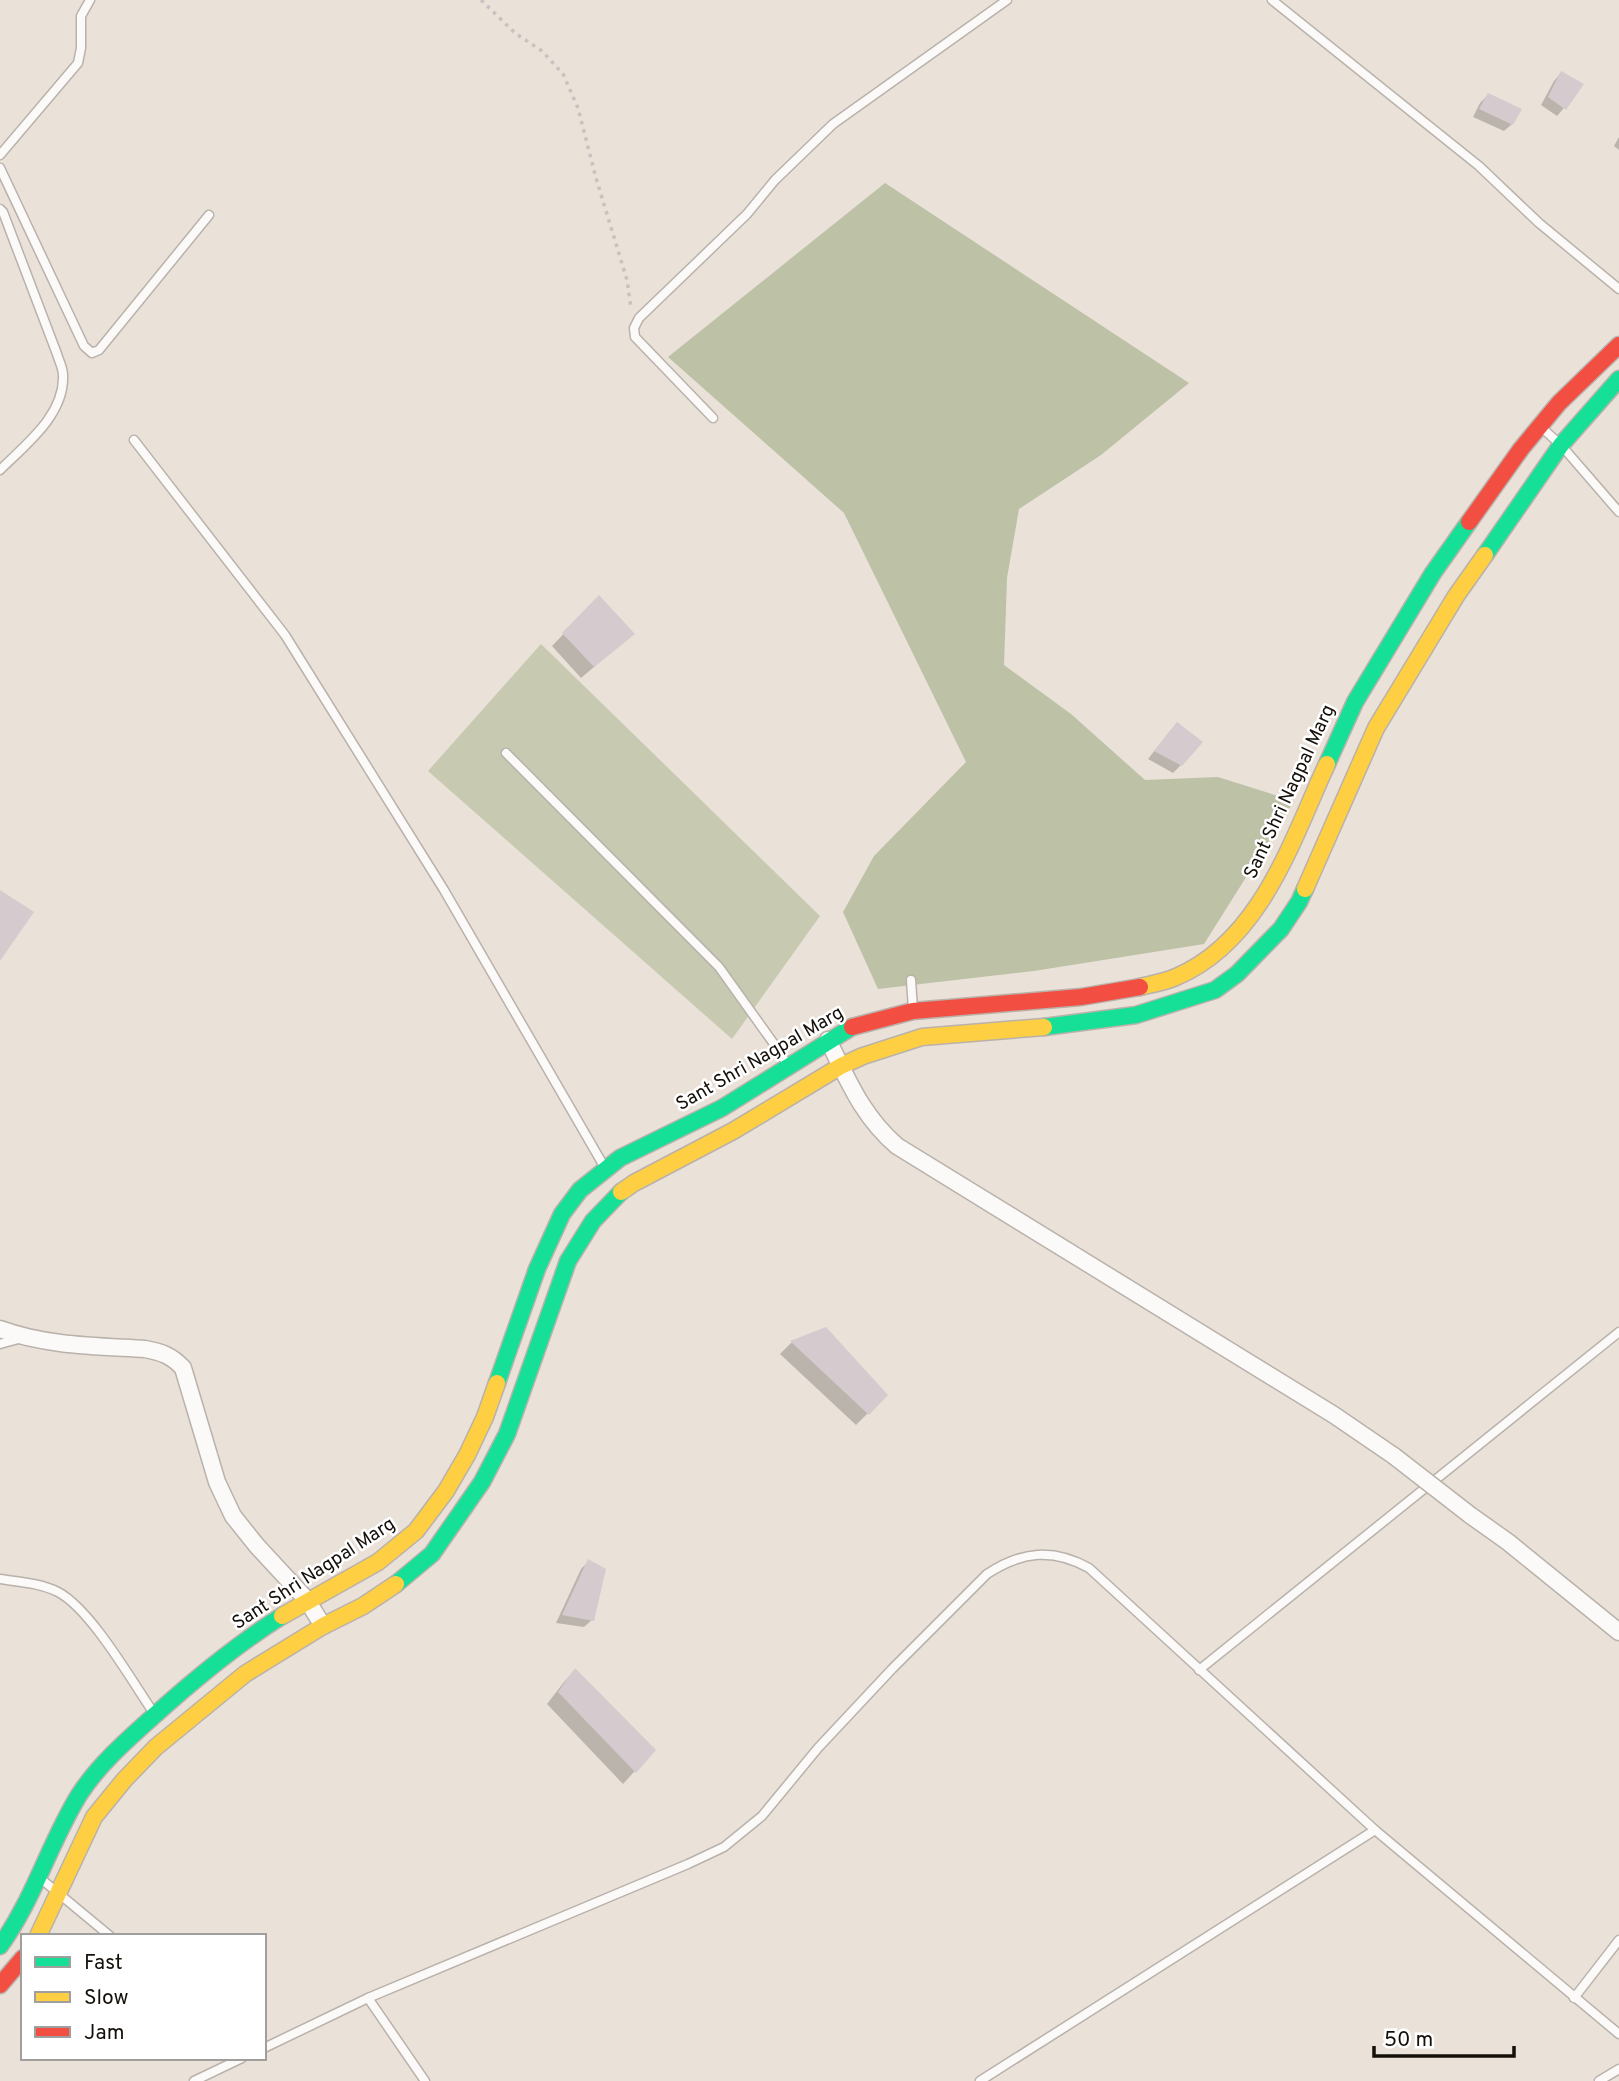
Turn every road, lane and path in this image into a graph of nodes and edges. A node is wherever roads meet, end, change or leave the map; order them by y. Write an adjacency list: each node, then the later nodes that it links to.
1 (90, 0): 5 (lane)
2 (481, 0): 10 (path)
3 (1007, 0): 10 (lane)
4 (1272, 0): 9 (lane)
5 (0, 155)
6 (0, 168): 8 (lane)
7 (0, 209): 17 (lane)
8 (209, 215)
9 (1619, 289)
10 (634, 328): 13 (lane)
11 (1619, 345): 14 (street, Sant Shri Nagpal Marg)
12 (1619, 379): 16 (street)
13 (713, 418)
14 (1540, 426): 16 (lane); 21 (street, Sant Shri Nagpal Marg)
15 (134, 440): 25 (lane)
16 (1561, 445): 18 (lane); 24 (street)
17 (0, 470)
18 (1619, 512)
19 (506, 754): 23 (lane)
20 (911, 980): 21 (lane)
21 (913, 1012): 22 (street, Sant Shri Nagpal Marg)
22 (828, 1040): 23 (street, Sant Shri Nagpal Marg); 24 (street)
23 (788, 1066): 25 (street, Sant Shri Nagpal Marg)
24 (841, 1066): 32 (street); 33 (street, bridge)
25 (605, 1168): 31 (street, Sant Shri Nagpal Marg)
26 (0, 1329): 28 (street)
27 (1619, 1332): 34 (lane)
28 (24, 1338): 29 (lane); 31 (street)
29 (0, 1344)
30 (0, 1579): 35 (lane)
31 (307, 1600): 32 (street); 35 (street, Sant Shri Nagpal Marg)
32 (323, 1626): 38 (street)
33 (1619, 1632)
34 (1199, 1670): 36 (lane); 45 (lane)
35 (155, 1715): 37 (street, Sant Shri Nagpal Marg)
36 (1375, 1830): 46 (lane); 53 (lane)
37 (40, 1878): 38 (lane); 42 (street, Sant Shri Nagpal Marg)
38 (60, 1892): 39 (street); 40 (lane)
39 (39, 1934)
40 (108, 1934)
41 (1619, 1940): 46 (lane)
42 (0, 1946)
43 (21, 1960): 44 (street)
44 (0, 1985)
45 (368, 1998): 48 (lane); 52 (lane)
46 (1574, 1998): 47 (lane)
47 (1619, 2034)
48 (266, 2047)
49 (238, 2060): 51 (lane)
50 (1619, 2069): 54 (lane)
51 (194, 2081)
52 (425, 2081)
53 (979, 2081)
54 (1599, 2081)

